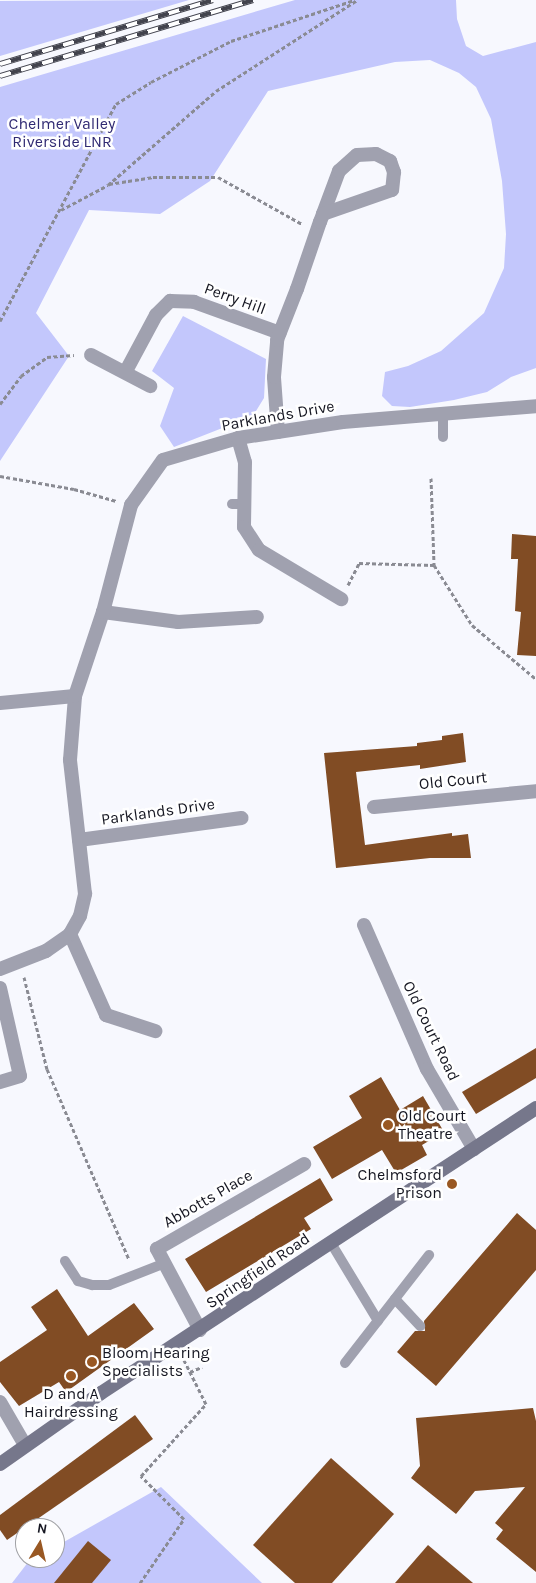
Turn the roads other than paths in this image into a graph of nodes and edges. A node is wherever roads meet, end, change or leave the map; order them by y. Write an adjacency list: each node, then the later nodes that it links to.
1 (323, 214): 1 (street, Perry Hill); 2 (street, Perry Hill)
2 (280, 333): 4 (street, Perry Hill); 8 (street, Perry Hill)
3 (91, 354): 4 (street)
4 (126, 371): 5 (street)
5 (150, 386)
6 (536, 406): 7 (street, Parklands Drive)
7 (443, 414): 8 (street, Parklands Drive); 9 (lane)
8 (278, 432): 10 (street, Parklands Drive)
9 (443, 437)
10 (238, 438): 11 (street); 12 (street, Parklands Drive)
11 (341, 599)
12 (103, 612): 13 (street); 14 (street, Parklands Drive)
13 (256, 617)
14 (75, 696): 15 (street); 19 (street, Parklands Drive)
15 (0, 703)
16 (536, 791): 17 (street, Old Court)
17 (374, 807)
18 (242, 818): 19 (street, Parklands Drive)
19 (79, 840): 21 (street, Parklands Drive)
20 (364, 925): 27 (street, Old Court Road)
21 (70, 934): 22 (street); 24 (street)
22 (0, 969)
23 (0, 988): 25 (street)
24 (155, 1031)
25 (0, 1082)
26 (536, 1108): 27 (main road, Springfield Road)
27 (474, 1149): 29 (main road, Springfield Road)
28 (304, 1164): 32 (street, Abbotts Place)
29 (331, 1243): 34 (lane); 36 (main road, Springfield Road)
30 (429, 1255): 33 (lane)
31 (65, 1261): 32 (lane)
32 (165, 1263): 36 (street, Abbotts Place)
33 (395, 1299): 34 (lane); 35 (lane)
34 (378, 1321): 37 (lane)
35 (420, 1326)
36 (200, 1330): 40 (main road, Springfield Road)
37 (345, 1363)
38 (0, 1402): 39 (street)
39 (5, 1418): 40 (street)
40 (25, 1445): 41 (main road, Springfield Road)
41 (0, 1464)

